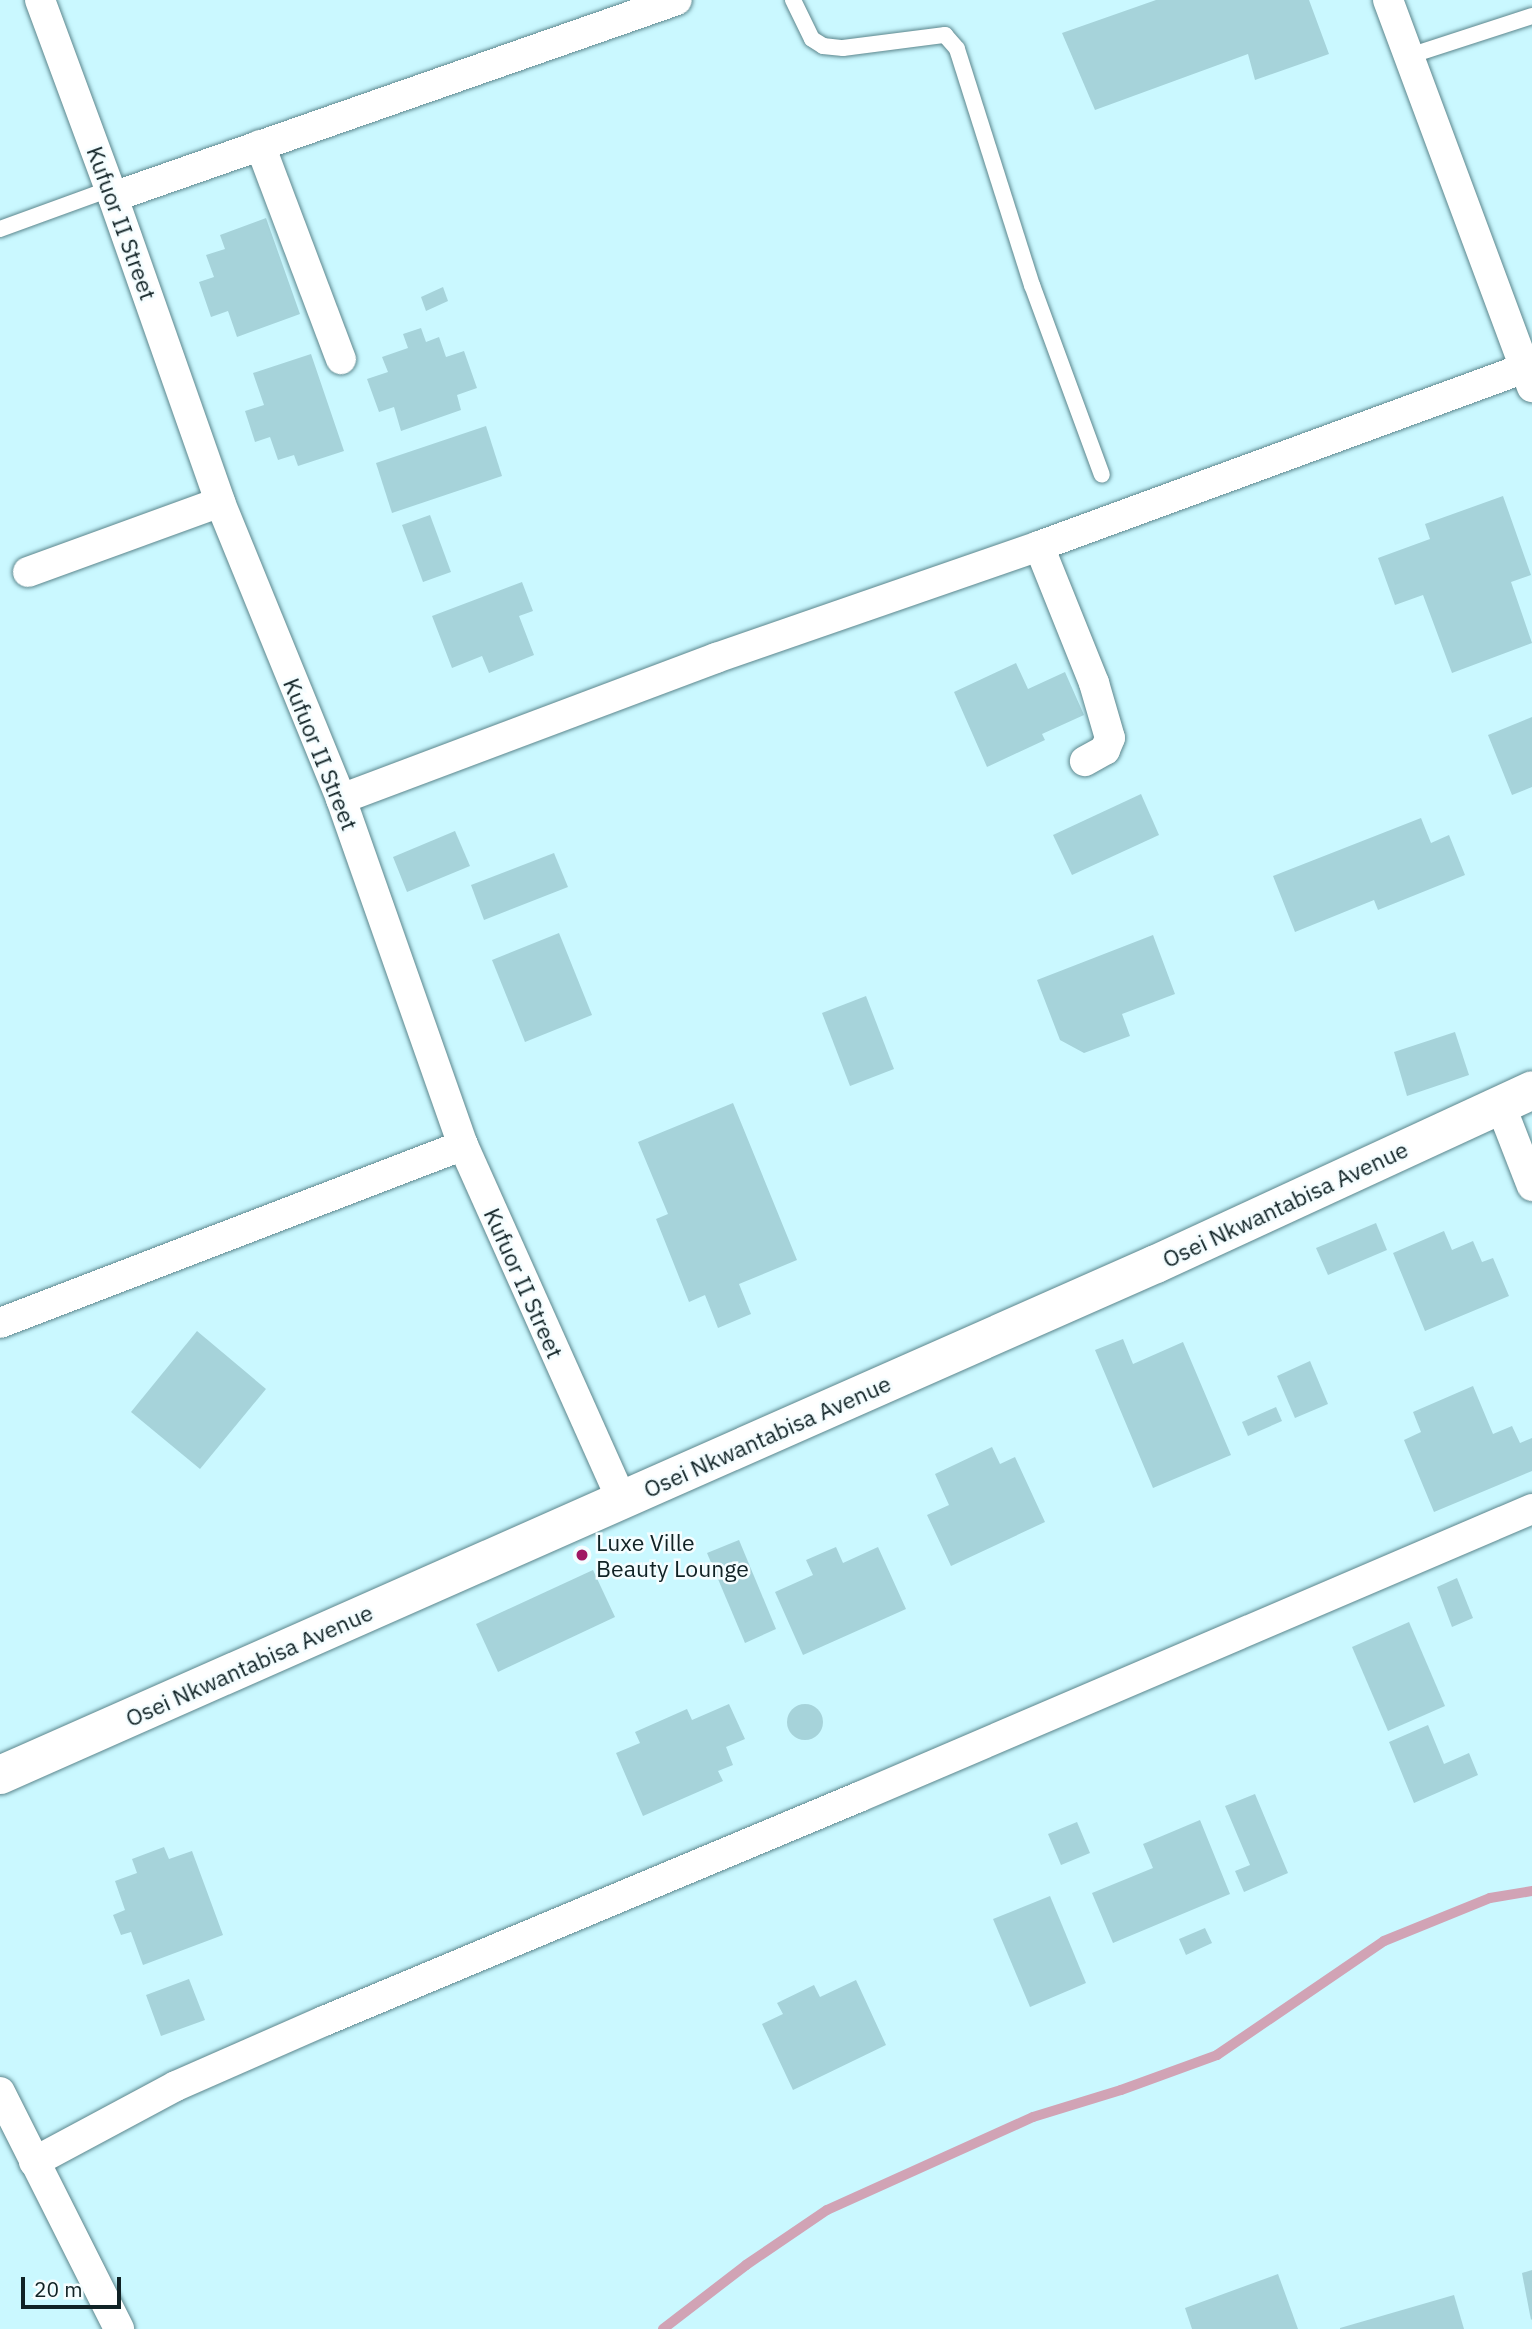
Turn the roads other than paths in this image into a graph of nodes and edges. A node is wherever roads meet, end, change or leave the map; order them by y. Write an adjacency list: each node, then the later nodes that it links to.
1 (40, 0): 8 (street, Kufuor II Street)
2 (677, 0): 7 (street)
3 (793, 0): 12 (lane)
4 (1388, 0): 6 (street)
5 (1532, 16): 6 (lane)
6 (1409, 56): 11 (street)
7 (260, 145): 8 (street); 10 (street)
8 (112, 193): 9 (lane); 13 (street, Kufuor II Street)
9 (0, 229)
10 (341, 359)
11 (1528, 378): 14 (street)
12 (1102, 475)
13 (220, 502): 15 (street); 17 (street, Kufuor II Street)
14 (1039, 546): 16 (street); 17 (street)
15 (28, 572)
16 (1085, 761)
17 (341, 799): 19 (street, Kufuor II Street)
18 (1516, 1097): 20 (street); 22 (street, Osei Nkwantabisa Avenue)
19 (463, 1145): 21 (street); 22 (street, Kufuor II Street)
20 (1532, 1186)
21 (0, 1323)
22 (622, 1500): 24 (street, Osei Nkwantabisa Avenue)
23 (1532, 1509): 26 (street)
24 (0, 1775)
25 (0, 2092): 26 (street)
26 (34, 2162): 27 (street)
27 (119, 2329)

